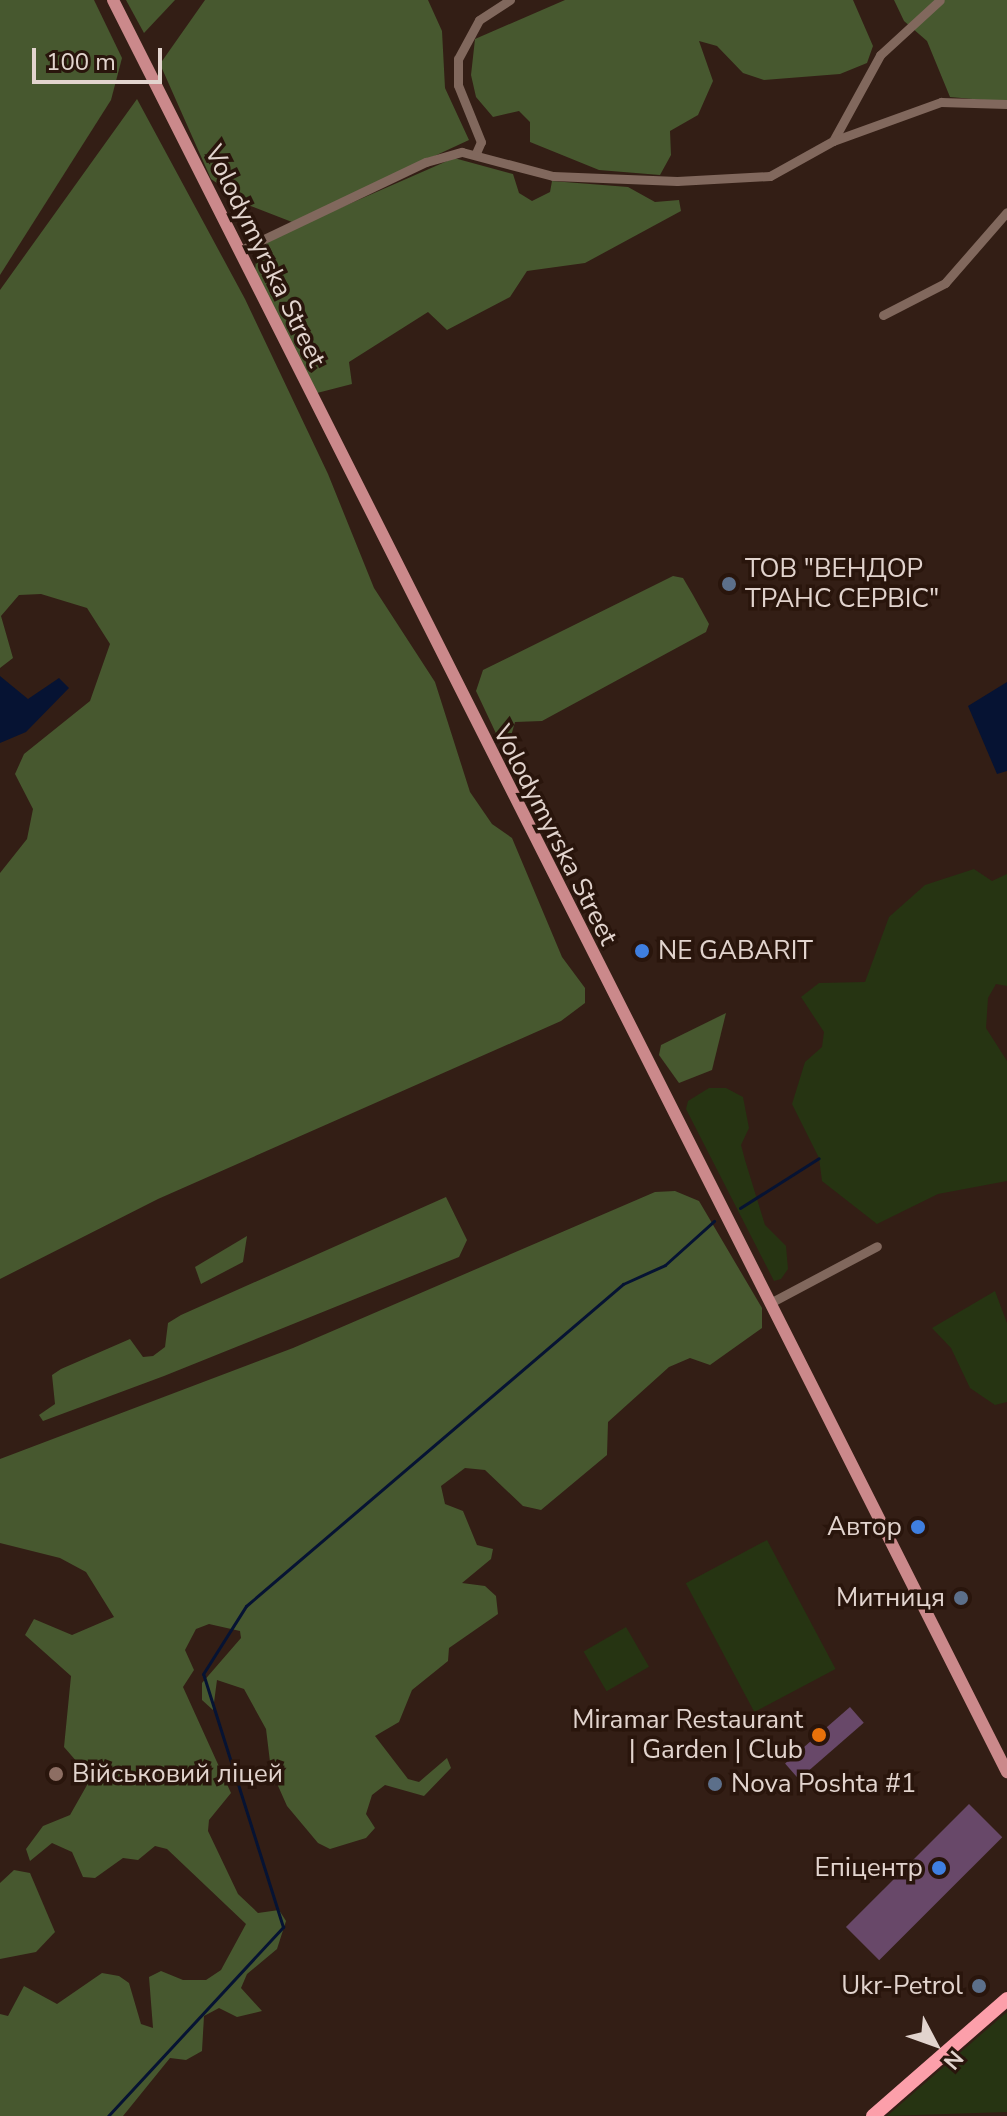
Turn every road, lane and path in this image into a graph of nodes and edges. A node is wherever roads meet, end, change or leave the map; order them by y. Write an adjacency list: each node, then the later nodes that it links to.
1 (113, 0): 8 (main road, Volodymyrska Street)
2 (510, 0): 6 (street)
3 (940, 0): 5 (street)
4 (1007, 104): 5 (street)
5 (833, 141): 6 (street)
6 (476, 153): 8 (street)
7 (1007, 212): 9 (street)
8 (239, 251): 11 (main road, Volodymyrska Street)
9 (883, 315)
10 (877, 1246): 11 (street)
11 (770, 1303): 12 (main road, Volodymyrska Street)
12 (1007, 1772)
13 (1007, 1999): 14 (highway)
14 (873, 2116)

